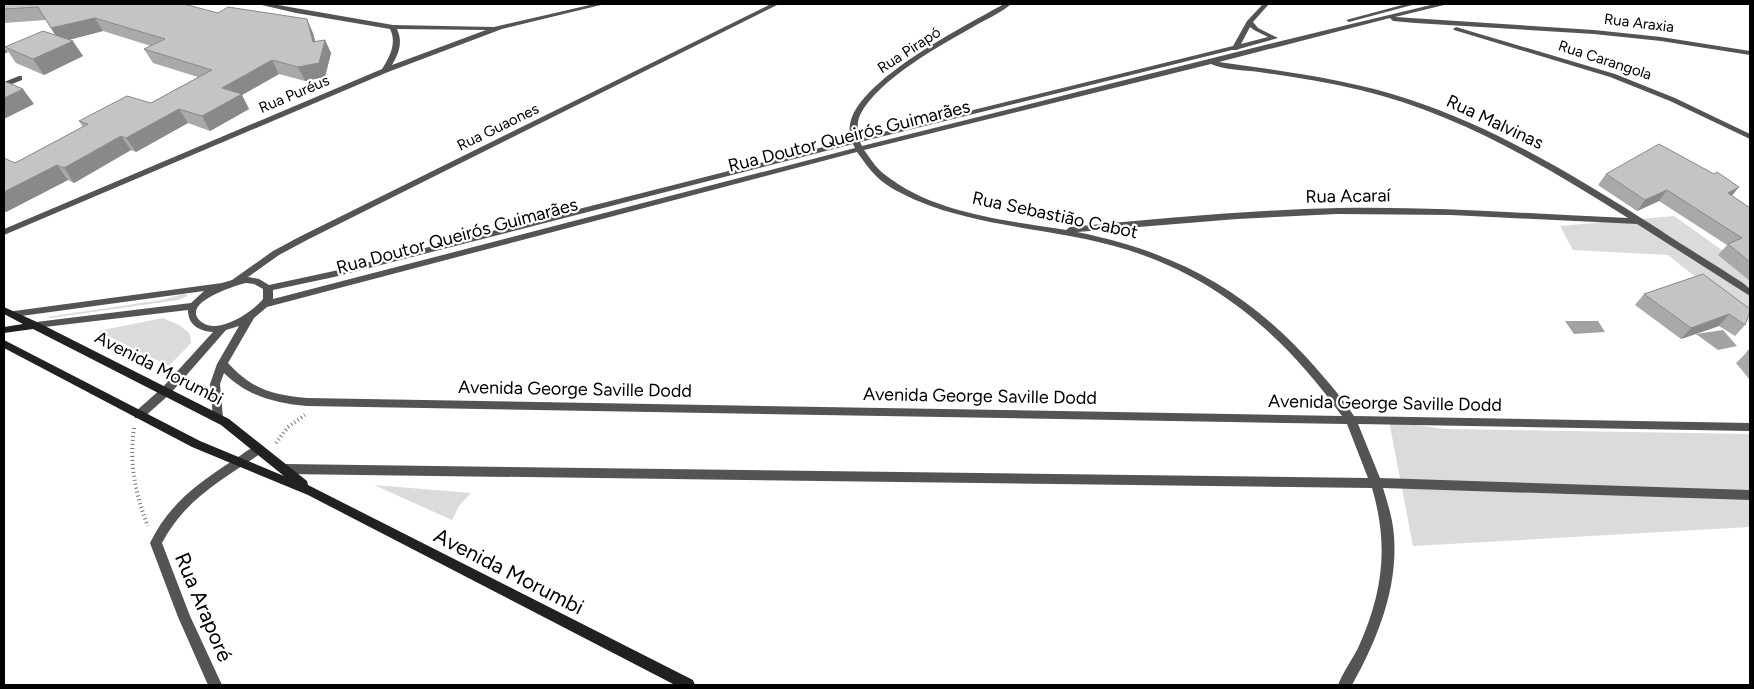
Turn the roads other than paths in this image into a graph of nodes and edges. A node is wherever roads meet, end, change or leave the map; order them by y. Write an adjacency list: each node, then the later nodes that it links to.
1 (268, 4): 14 (street)
2 (602, 4): 15 (street, Rua Puréus)
3 (776, 4): 30 (street, Rua Guaones)
4 (1008, 4): 26 (street, Rua Pirapó)
5 (1266, 4): 11 (street)
6 (1413, 4): 8 (street, Rua Doutor Queirós Guimarães)
7 (1442, 4): 9 (street, Rua Doutor Queirós Guimarães)
8 (1375, 14): 10 (street, Rua Araxia); 16 (street, Rua Doutor Queirós Guimarães)
9 (1401, 14): 10 (street, Rua Doutor Queirós Guimarães); 12 (street)
10 (1386, 19): 12 (street, Rua Araxia); 17 (street, Rua Doutor Queirós Guimarães)
11 (1249, 22): 16 (street); 18 (street)
12 (1432, 24): 13 (street, Rua Araxia)
13 (1445, 25): 19 (street, Rua Araxia); 25 (street, Rua Carangola)
14 (393, 27): 15 (street); 22 (street)
15 (500, 27): 22 (street, Rua Puréus)
16 (1274, 38): 17 (street); 18 (street, Rua Doutor Queirós Guimarães)
17 (1283, 42): 18 (street, Rua Doutor Queirós Guimarães)
18 (1235, 51): 20 (street, Rua Doutor Queirós Guimarães); 21 (street, Rua Doutor Queirós Guimarães)
19 (1750, 52)
20 (1194, 58): 21 (street, Rua Malvinas); 26 (street, Rua Doutor Queirós Guimarães)
21 (1208, 62): 26 (street, Rua Doutor Queirós Guimarães); 27 (street, Rua Malvinas)
22 (385, 70): 29 (street, Rua Puréus)
23 (19, 78): 24 (street)
24 (4, 85)
25 (1750, 137)
26 (857, 145): 28 (street, Rua Sebastião Cabot); 32 (street, Rua Doutor Queirós Guimarães); 34 (street, Rua Doutor Queirós Guimarães)
27 (1640, 221): 28 (street, Rua Acaraí); 33 (street, Rua Malvinas)
28 (1056, 231): 47 (street, Rua Sebastião Cabot)
29 (4, 232)
30 (236, 281): 31 (street); 32 (street)
31 (220, 286): 35 (street); 37 (street)
32 (268, 288): 34 (street)
33 (1750, 293)
34 (266, 304): 38 (street)
35 (195, 306): 39 (street); 40 (street)
36 (4, 310): 37 (main road, Avenida Morumbi)
37 (14, 314): 39 (main road, Avenida Morumbi)
38 (249, 318): 40 (street); 43 (street)
39 (36, 326): 41 (main road); 44 (main road, Avenida Morumbi)
40 (223, 327): 44 (street)
41 (4, 330)
42 (4, 344): 45 (main road, Avenida Morumbi)
43 (222, 364): 46 (street); 47 (street, Avenida George Saville Dodd)
44 (166, 392): 45 (street); 46 (main road, Avenida Morumbi)
45 (139, 415): 50 (main road, Avenida Morumbi)
46 (218, 418): 49 (main road, Avenida Morumbi)
47 (1351, 420): 48 (street, Avenida George Saville Dodd); 52 (street, Rua Sebastião Cabot)
48 (1750, 427)
49 (259, 449): 50 (street, Rua Araporé); 51 (main road, Avenida Morumbi)
50 (241, 462): 53 (main road, Avenida Morumbi); 55 (street, Rua Araporé)
51 (285, 470): 52 (street); 53 (main road, Avenida Morumbi)
52 (1376, 483): 54 (street); 57 (street, Rua Sebastião Cabot)
53 (312, 492): 56 (main road, Avenida Morumbi)
54 (1750, 495)
55 (215, 685)
56 (688, 685)
57 (1345, 685)

